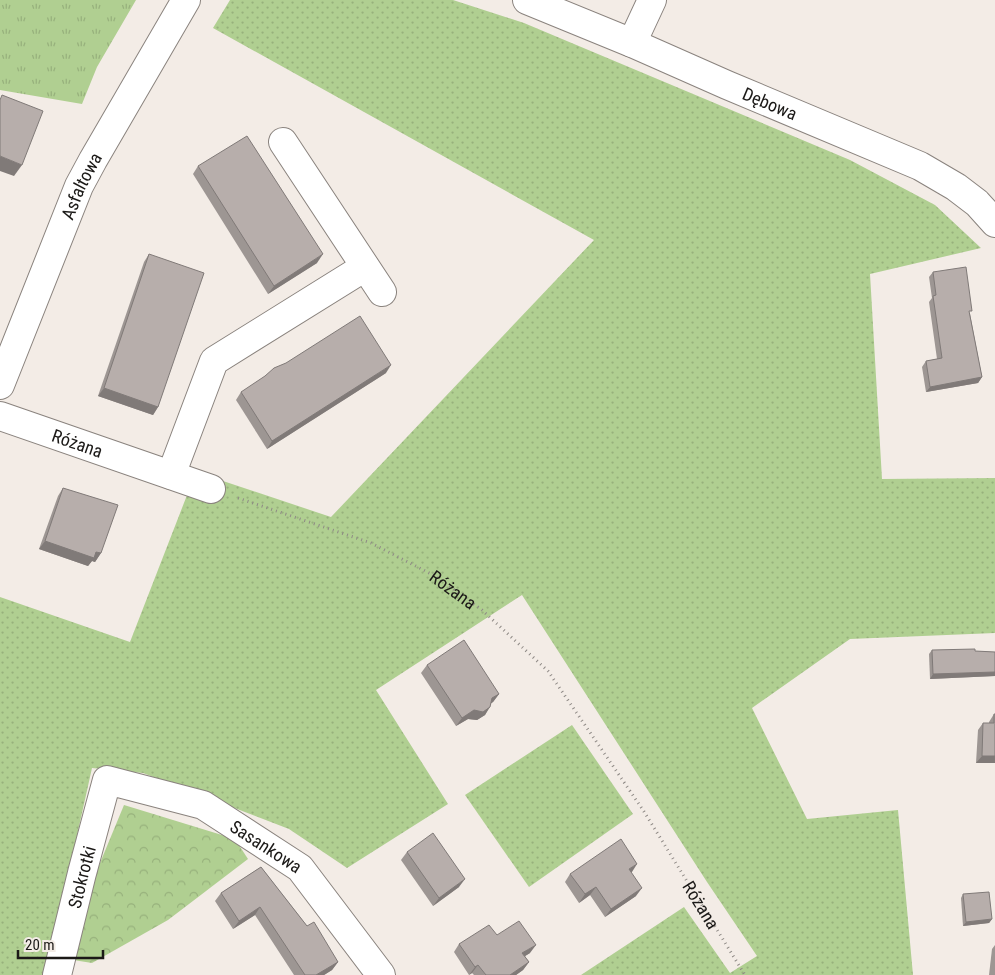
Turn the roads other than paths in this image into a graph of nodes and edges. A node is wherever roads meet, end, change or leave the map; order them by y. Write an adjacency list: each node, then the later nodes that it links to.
1 (530, 1): 4 (street, Dębowa)
2 (650, 1): 4 (street)
3 (184, 3): 9 (street, Asfaltowa)
4 (632, 43): 6 (street, Dębowa)
5 (283, 142): 7 (street)
6 (995, 223)
7 (365, 268): 8 (street); 11 (street)
8 (382, 292)
9 (0, 385)
10 (0, 416): 11 (street, Różana)
11 (171, 475): 12 (street, Różana)
12 (211, 489)
13 (107, 780): 14 (street, Stokrotki); 15 (street, Sasankowa)
14 (58, 975)
15 (382, 975)

